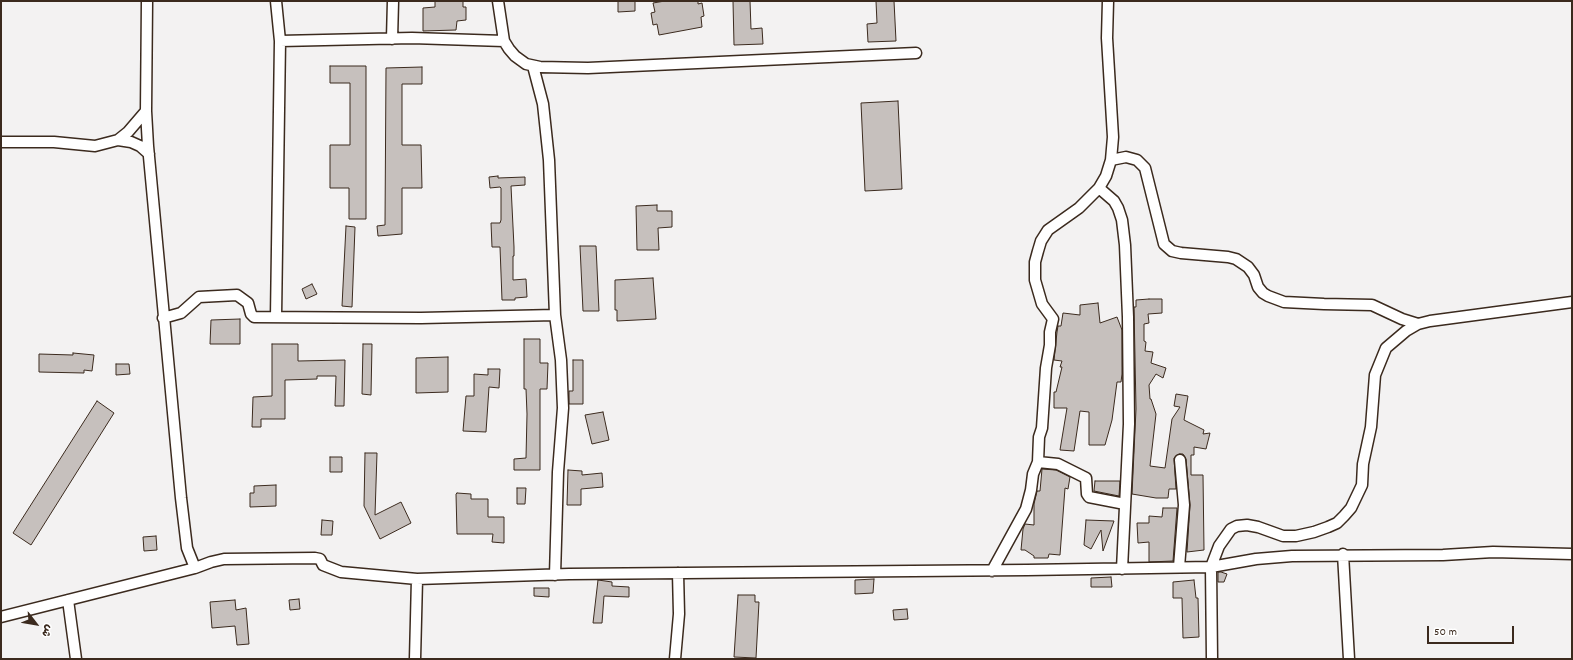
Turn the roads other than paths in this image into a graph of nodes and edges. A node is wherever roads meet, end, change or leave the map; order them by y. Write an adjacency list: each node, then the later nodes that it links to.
1 (147, 1): 11 (street)
2 (276, 1): 7 (street)
3 (393, 1): 6 (street)
4 (498, 1): 8 (street)
5 (1108, 1): 15 (street)
6 (392, 39): 7 (street); 8 (street)
7 (280, 41): 19 (street)
8 (504, 41): 10 (street)
9 (916, 53): 10 (street)
10 (533, 66): 18 (street)
11 (146, 111): 12 (street); 14 (street)
12 (118, 140): 13 (street); 14 (street)
13 (1, 142)
14 (149, 154): 20 (street)
15 (1111, 160): 16 (street); 21 (street)
16 (1099, 188): 23 (street); 24 (street)
17 (1572, 302): 21 (street)
18 (555, 315): 19 (street); 33 (street)
19 (276, 317): 20 (street)
20 (163, 318): 29 (street)
21 (1418, 324): 28 (street)
22 (1180, 460): 27 (street)
23 (1038, 462): 24 (street); 31 (street)
24 (1125, 504): 30 (street)
25 (1343, 554): 26 (street); 28 (street); 41 (street)
26 (1572, 554)
27 (1179, 567): 28 (street); 30 (street)
28 (1211, 567): 40 (street)
29 (195, 568): 34 (street); 35 (street)
30 (1122, 569): 31 (street)
31 (992, 570): 32 (street)
32 (678, 573): 33 (street); 39 (street)
33 (555, 575): 34 (street)
34 (417, 579): 38 (street)
35 (68, 600): 36 (street); 37 (street)
36 (1, 617)
37 (76, 659)
38 (415, 659)
39 (675, 659)
40 (1212, 659)
41 (1349, 659)

